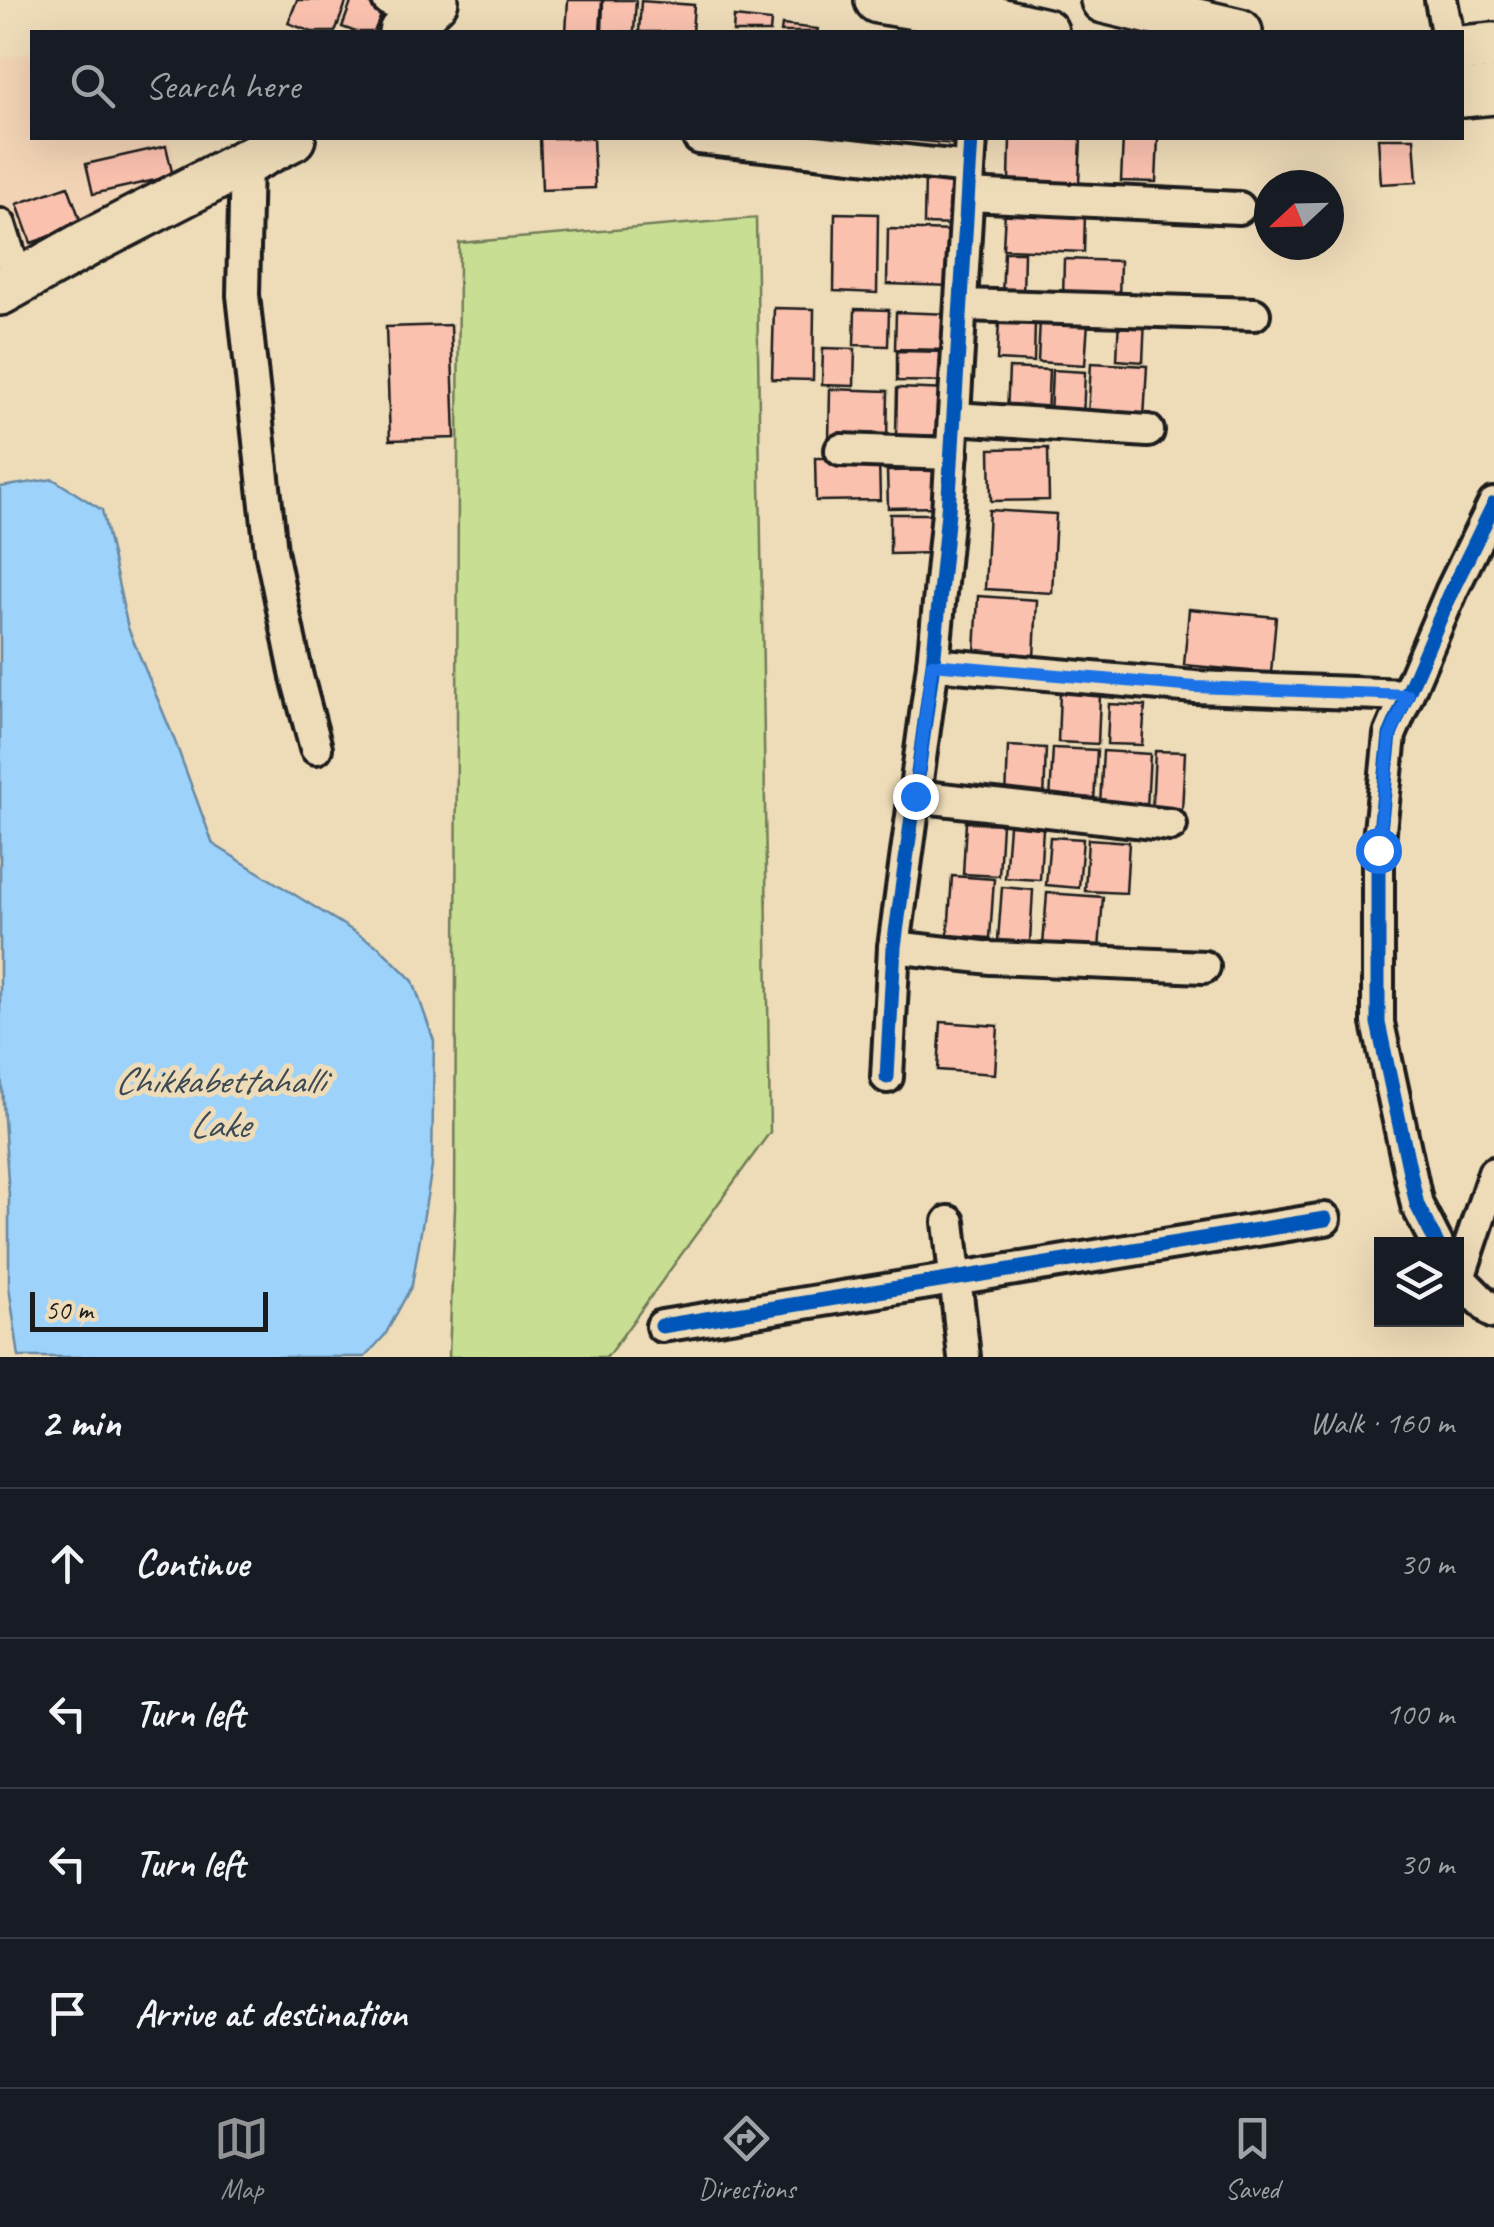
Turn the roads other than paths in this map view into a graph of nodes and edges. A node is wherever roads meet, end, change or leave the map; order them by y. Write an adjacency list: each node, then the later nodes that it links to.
1 (878, 0): 4 (main road)
2 (1104, 0): 6 (main road)
3 (1441, 0): 7 (street)
4 (977, 24): 5 (main road)
5 (1028, 30)
6 (1231, 30)
7 (1462, 30)
8 (1472, 44): 9 (street)
9 (1494, 91): 10 (main road)
10 (1464, 94)
11 (288, 140): 14 (main road)
12 (711, 140): 15 (street)
13 (971, 140): 15 (street)
14 (246, 160): 18 (main road); 28 (street)
15 (968, 182): 16 (street); 19 (street)
16 (1239, 208)
17 (0, 226): 18 (street)
18 (9, 287)
19 (961, 306): 20 (street); 21 (street)
20 (1254, 314)
21 (955, 418): 22 (street); 24 (street)
22 (1148, 431)
23 (841, 450): 24 (street)
24 (952, 454): 26 (street)
25 (1494, 504): 27 (street)
26 (932, 664): 27 (street); 29 (street)
27 (1408, 695): 37 (street)
28 (316, 748)
29 (915, 796): 30 (street); 31 (street)
30 (1171, 825)
31 (894, 947): 32 (street); 33 (street)
32 (1204, 967)
33 (887, 1077)
34 (1494, 1173): 38 (street)
35 (1325, 1219): 39 (street)
36 (949, 1222): 39 (street)
37 (1433, 1237)
38 (1464, 1260)
39 (956, 1278): 42 (street); 43 (street)
40 (1464, 1283): 41 (street)
41 (1494, 1313)
42 (662, 1326)
43 (964, 1357)

